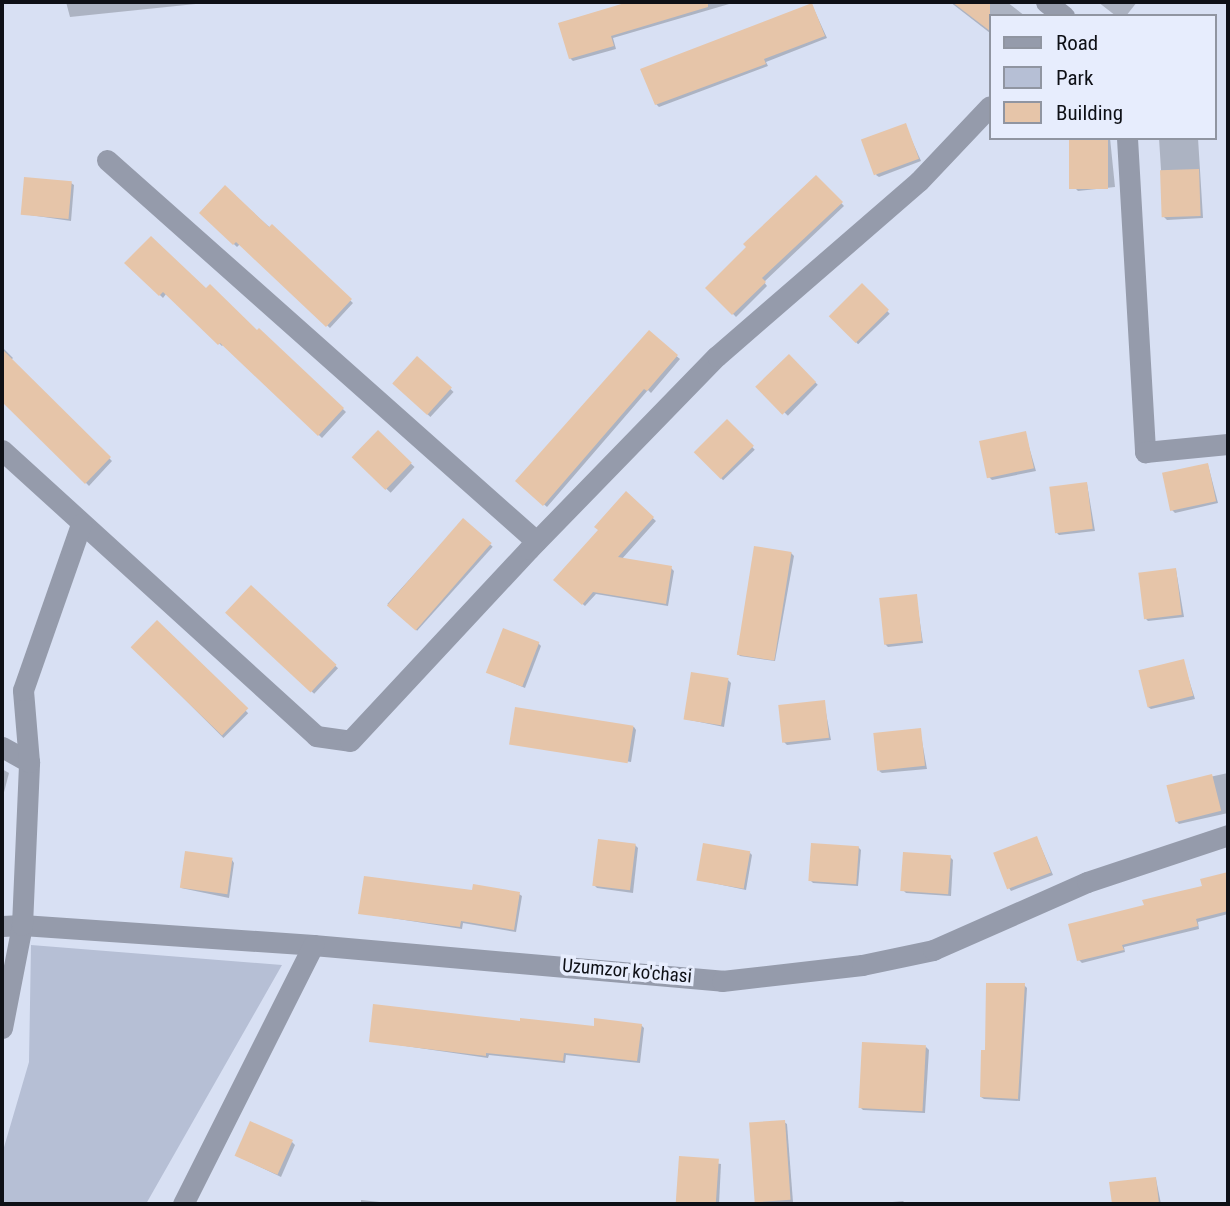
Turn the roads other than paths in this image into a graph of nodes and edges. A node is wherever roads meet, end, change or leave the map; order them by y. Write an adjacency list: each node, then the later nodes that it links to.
1 (1046, 2): 2 (street)
2 (1061, 14)
3 (988, 108): 9 (street)
4 (1127, 140): 6 (street)
5 (107, 160): 9 (street)
6 (1228, 444)
7 (2, 450): 8 (street)
8 (81, 524): 9 (street); 11 (street)
9 (536, 541)
10 (2, 747): 11 (street)
11 (29, 761): 13 (street)
12 (1228, 835): 14 (street, Uzumzor ko'chasi)
13 (12, 925): 14 (street, Uzumzor ko'chasi); 15 (street)
14 (313, 945): 16 (street)
15 (2, 1028)
16 (183, 1204)

